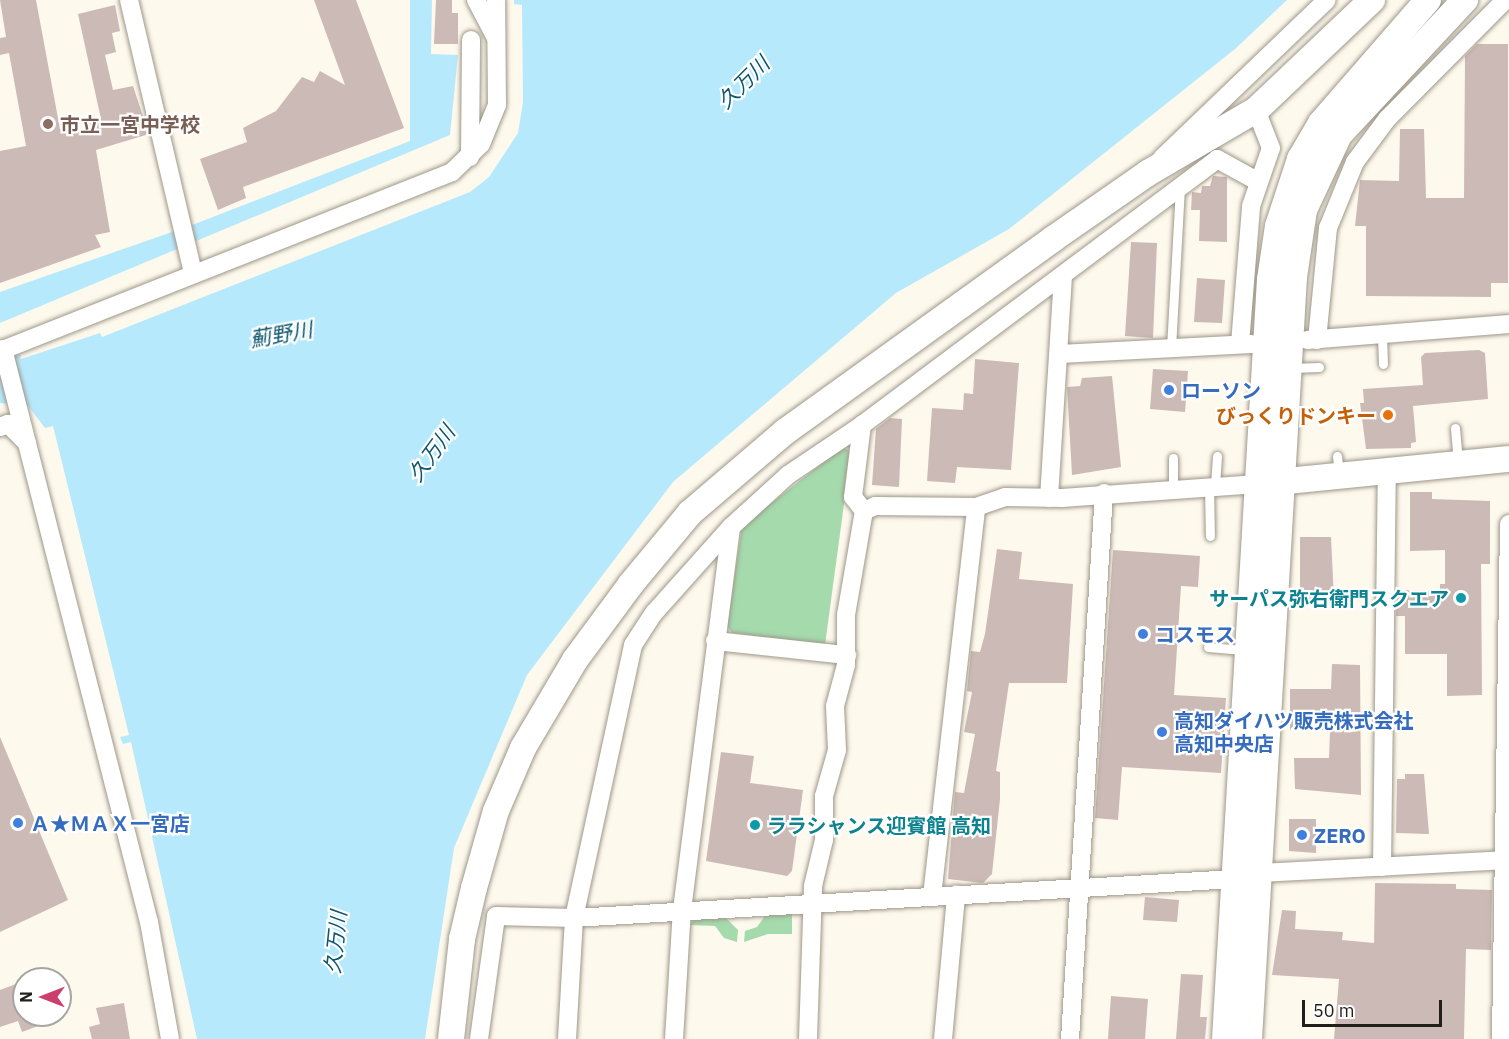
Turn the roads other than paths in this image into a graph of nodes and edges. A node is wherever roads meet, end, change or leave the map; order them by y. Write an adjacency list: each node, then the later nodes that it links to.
1 (129, 0): 16 (street)
2 (476, 0): 9 (street)
3 (495, 0): 9 (street)
4 (1327, 0): 13 (street)
5 (1372, 0): 11 (street)
6 (1428, 0): 21 (street)
7 (1465, 0): 21 (street)
8 (1505, 0): 20 (street)
9 (496, 38): 12 (street)
10 (471, 40): 12 (street)
11 (1256, 110): 13 (street); 14 (street)
12 (470, 157): 16 (street)
13 (1148, 173): 63 (street)
14 (1257, 181): 15 (street); 24 (street)
15 (1180, 188): 17 (street); 22 (lane)
16 (193, 273): 23 (street)
17 (1063, 278): 25 (street); 29 (street)
18 (1509, 324): 19 (street)
19 (1382, 334): 20 (street); 26 (lane)
20 (1317, 340): 21 (street)
21 (1279, 342): 24 (street); 28 (street); 38 (street)
22 (1171, 348): 24 (street); 25 (street)
23 (2, 350): 32 (street)
24 (1230, 350)
25 (1059, 354): 42 (street)
26 (1383, 364)
27 (1319, 367): 28 (lane)
28 (1289, 368): 38 (street)
29 (862, 425): 44 (street); 46 (street)
30 (0, 427): 32 (street)
31 (1455, 428): 36 (lane)
32 (27, 443): 62 (street)
33 (1217, 456): 39 (lane)
34 (1173, 458): 40 (lane)
35 (1509, 459): 36 (street)
36 (1458, 465): 37 (street)
37 (1387, 472): 38 (street); 54 (street)
38 (1269, 482): 39 (street); 51 (street); 55 (street)
39 (1212, 486): 40 (street); 47 (lane)
40 (1173, 488): 41 (street)
41 (1104, 493): 42 (street); 56 (street)
42 (1049, 498): 43 (street)
43 (976, 507): 44 (street); 58 (street)
44 (864, 511): 52 (street)
45 (1509, 524): 48 (street)
46 (731, 527): 49 (street); 61 (street)
47 (1210, 536)
48 (1509, 605): 53 (street)
49 (715, 641): 52 (street); 60 (street)
50 (1208, 648): 51 (lane)
51 (1248, 650): 55 (street)
52 (847, 655): 59 (street)
53 (1506, 860): 54 (street); 72 (street)
54 (1382, 867): 55 (street)
55 (1247, 876): 56 (street); 70 (street); 71 (street)
56 (1079, 888): 57 (street); 69 (street)
57 (956, 895): 58 (street); 68 (street)
58 (932, 896): 59 (street)
59 (812, 902): 60 (street); 67 (street)
60 (681, 910): 61 (street); 66 (street)
61 (574, 918): 64 (street); 65 (street)
62 (171, 1039)
63 (451, 1039)
64 (479, 1039)
65 (567, 1039)
66 (674, 1039)
67 (808, 1039)
68 (943, 1039)
69 (1070, 1039)
70 (1225, 1039)
71 (1249, 1039)
72 (1501, 1039)

